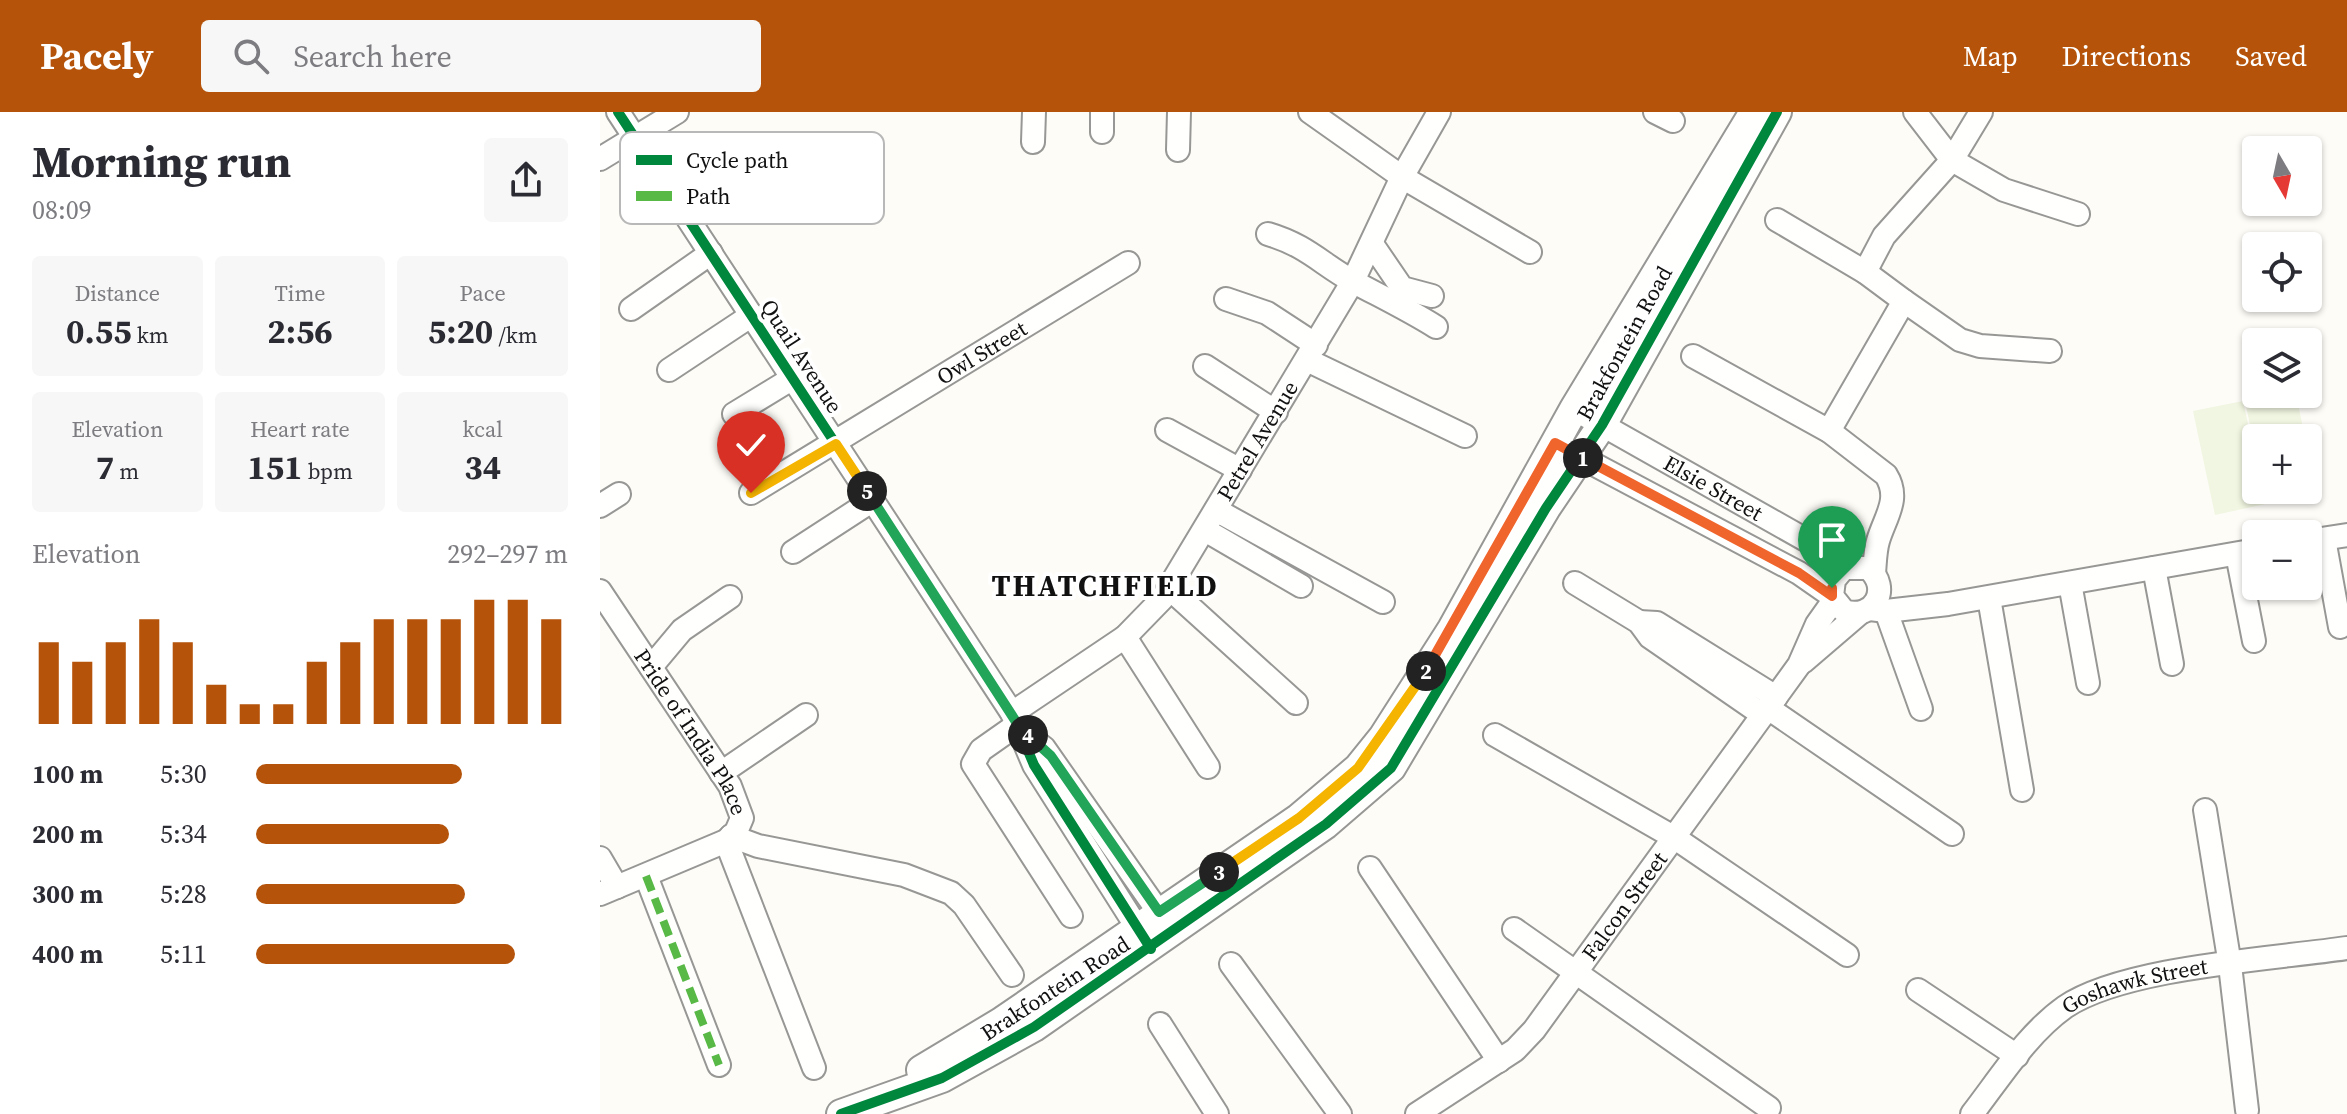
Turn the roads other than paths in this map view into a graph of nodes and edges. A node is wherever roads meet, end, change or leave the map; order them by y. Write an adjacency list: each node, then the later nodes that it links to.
1 (618, 112): 11 (street, Quail Avenue)
2 (677, 112): 12 (street)
3 (1034, 112): 13 (street)
4 (1179, 112): 15 (street)
5 (1310, 112): 18 (street)
6 (1439, 112): 18 (street, Petrel Avenue)
7 (1754, 112): 41 (street, Brakfontein Road)
8 (1777, 112): 44 (street, Brakfontein Road)
9 (1915, 112): 17 (street)
10 (1981, 112): 17 (street)
11 (631, 132)
12 (641, 132)
13 (1033, 142)
14 (620, 145): 16 (street)
15 (1178, 150)
16 (600, 159)
17 (1952, 160): 19 (street); 27 (street)
18 (1402, 177): 23 (street, Petrel Avenue); 24 (street)
19 (2078, 214)
20 (1777, 220): 27 (street)
21 (692, 224): 25 (street, Quail Avenue)
22 (1268, 234): 28 (street)
23 (1372, 244): 28 (street, Petrel Avenue); 29 (street)
24 (1530, 252)
25 (711, 253): 32 (street); 33 (street, Quail Avenue)
26 (1128, 263): 49 (street, Owl Street)
27 (1865, 272): 31 (street)
28 (1353, 281): 34 (street); 36 (street, Petrel Avenue)
29 (1432, 296)
30 (1226, 299): 36 (street)
31 (1904, 301): 35 (street); 46 (street)
32 (631, 309)
33 (752, 315): 39 (street); 40 (street, Quail Avenue)
34 (1436, 327)
35 (2050, 351)
36 (1312, 352): 42 (street, Petrel Avenue); 47 (street)
37 (1693, 356): 46 (street)
38 (1205, 366): 42 (street)
39 (669, 370)
40 (793, 378): 43 (street); 49 (street, Quail Avenue)
41 (1574, 409): 44 (street, Elsie Street); 48 (street, Brakfontein Road)
42 (1276, 412): 51 (street, Petrel Avenue)
43 (734, 414)
44 (1602, 425): 50 (street, Brakfontein Road); 61 (street, Elsie Street)
45 (1167, 430): 51 (street)
46 (1829, 431): 61 (street)
47 (1465, 436)
48 (1555, 443): 50 (street, Elsie Street); 102 (street, Brakfontein Road)
49 (836, 444): 52 (street, Owl Street); 53 (street, Quail Avenue)
50 (1582, 457): 70 (street, Elsie Street); 102 (street, Brakfontein Road)
51 (1240, 470): 54 (street, Petrel Avenue)
52 (751, 493)
53 (873, 500): 57 (street); 86 (street, Quail Avenue)
54 (1210, 520): 64 (street); 65 (street, Petrel Avenue); 67 (street); 72 (street)
55 (2347, 535): 56 (street)
56 (2322, 539)
57 (793, 552)
58 (2242, 553): 60 (street)
59 (2322, 562): 75 (street)
60 (2154, 568): 63 (street); 78 (street)
61 (1866, 571): 70 (street); 73 (street); 74 (street)
62 (1575, 583): 83 (street)
63 (2070, 583): 69 (street); 81 (street)
64 (1301, 586)
65 (1169, 588): 76 (street, Petrel Avenue); 82 (street)
66 (600, 591): 80 (street, Pride of India Place)
67 (1346, 595)
68 (730, 597): 80 (street)
69 (1994, 597): 73 (street); 88 (street); 91 (street)
70 (1833, 598): 74 (street); 79 (street, Falcon Street)
71 (2251, 600): 77 (street)
72 (1383, 602)
73 (1914, 607): 74 (street)
74 (1872, 611): 79 (street, Falcon Street); 84 (street)
75 (2340, 627)
76 (1125, 637): 86 (street, Petrel Avenue); 89 (street)
77 (2254, 641)
78 (2172, 664)
79 (1799, 665): 83 (street, Falcon Street)
80 (651, 667): 90 (street, Pride of India Place)
81 (2088, 683)
82 (1296, 703)
83 (1769, 707): 93 (street); 95 (street, Falcon Street)
84 (1921, 709)
85 (806, 715): 90 (street)
86 (1017, 723): 100 (street, Petrel Avenue); 102 (street, Quail Avenue)
87 (1495, 735): 95 (street)
88 (2028, 759)
89 (1208, 767)
90 (721, 773): 94 (street, Pride of India Place)
91 (2022, 790)
92 (2205, 810): 106 (street)
93 (1952, 834)
94 (728, 838): 98 (street, Pride of India Place); 108 (street); 114 (street)
95 (1675, 838): 104 (street); 107 (street, Falcon Street)
96 (600, 858): 99 (street)
97 (1370, 868): 112 (street)
98 (646, 876): 99 (street, Pride of India Place); 113 (street)
99 (609, 890)
100 (1071, 916)
101 (1514, 929): 107 (street)
102 (1155, 930): 117 (street, Brakfontein Road)
103 (2347, 948): 106 (street, Goshawk Street)
104 (1847, 955)
105 (1231, 964): 119 (street)
106 (2230, 965): 111 (street, Goshawk Street); 116 (street)
107 (1577, 974): 112 (street, Falcon Street); 115 (street)
108 (1012, 975)
109 (1918, 990): 111 (street)
110 (1160, 1024): 118 (street)
111 (2017, 1056): 121 (street, Goshawk Street)
112 (1499, 1061): 120 (street, Falcon Street)
113 (719, 1065)
114 (814, 1068)
115 (1769, 1108)
116 (2247, 1110)
117 (841, 1114)
118 (1217, 1114)
119 (1340, 1114)
120 (1417, 1114)
121 (1972, 1114)

